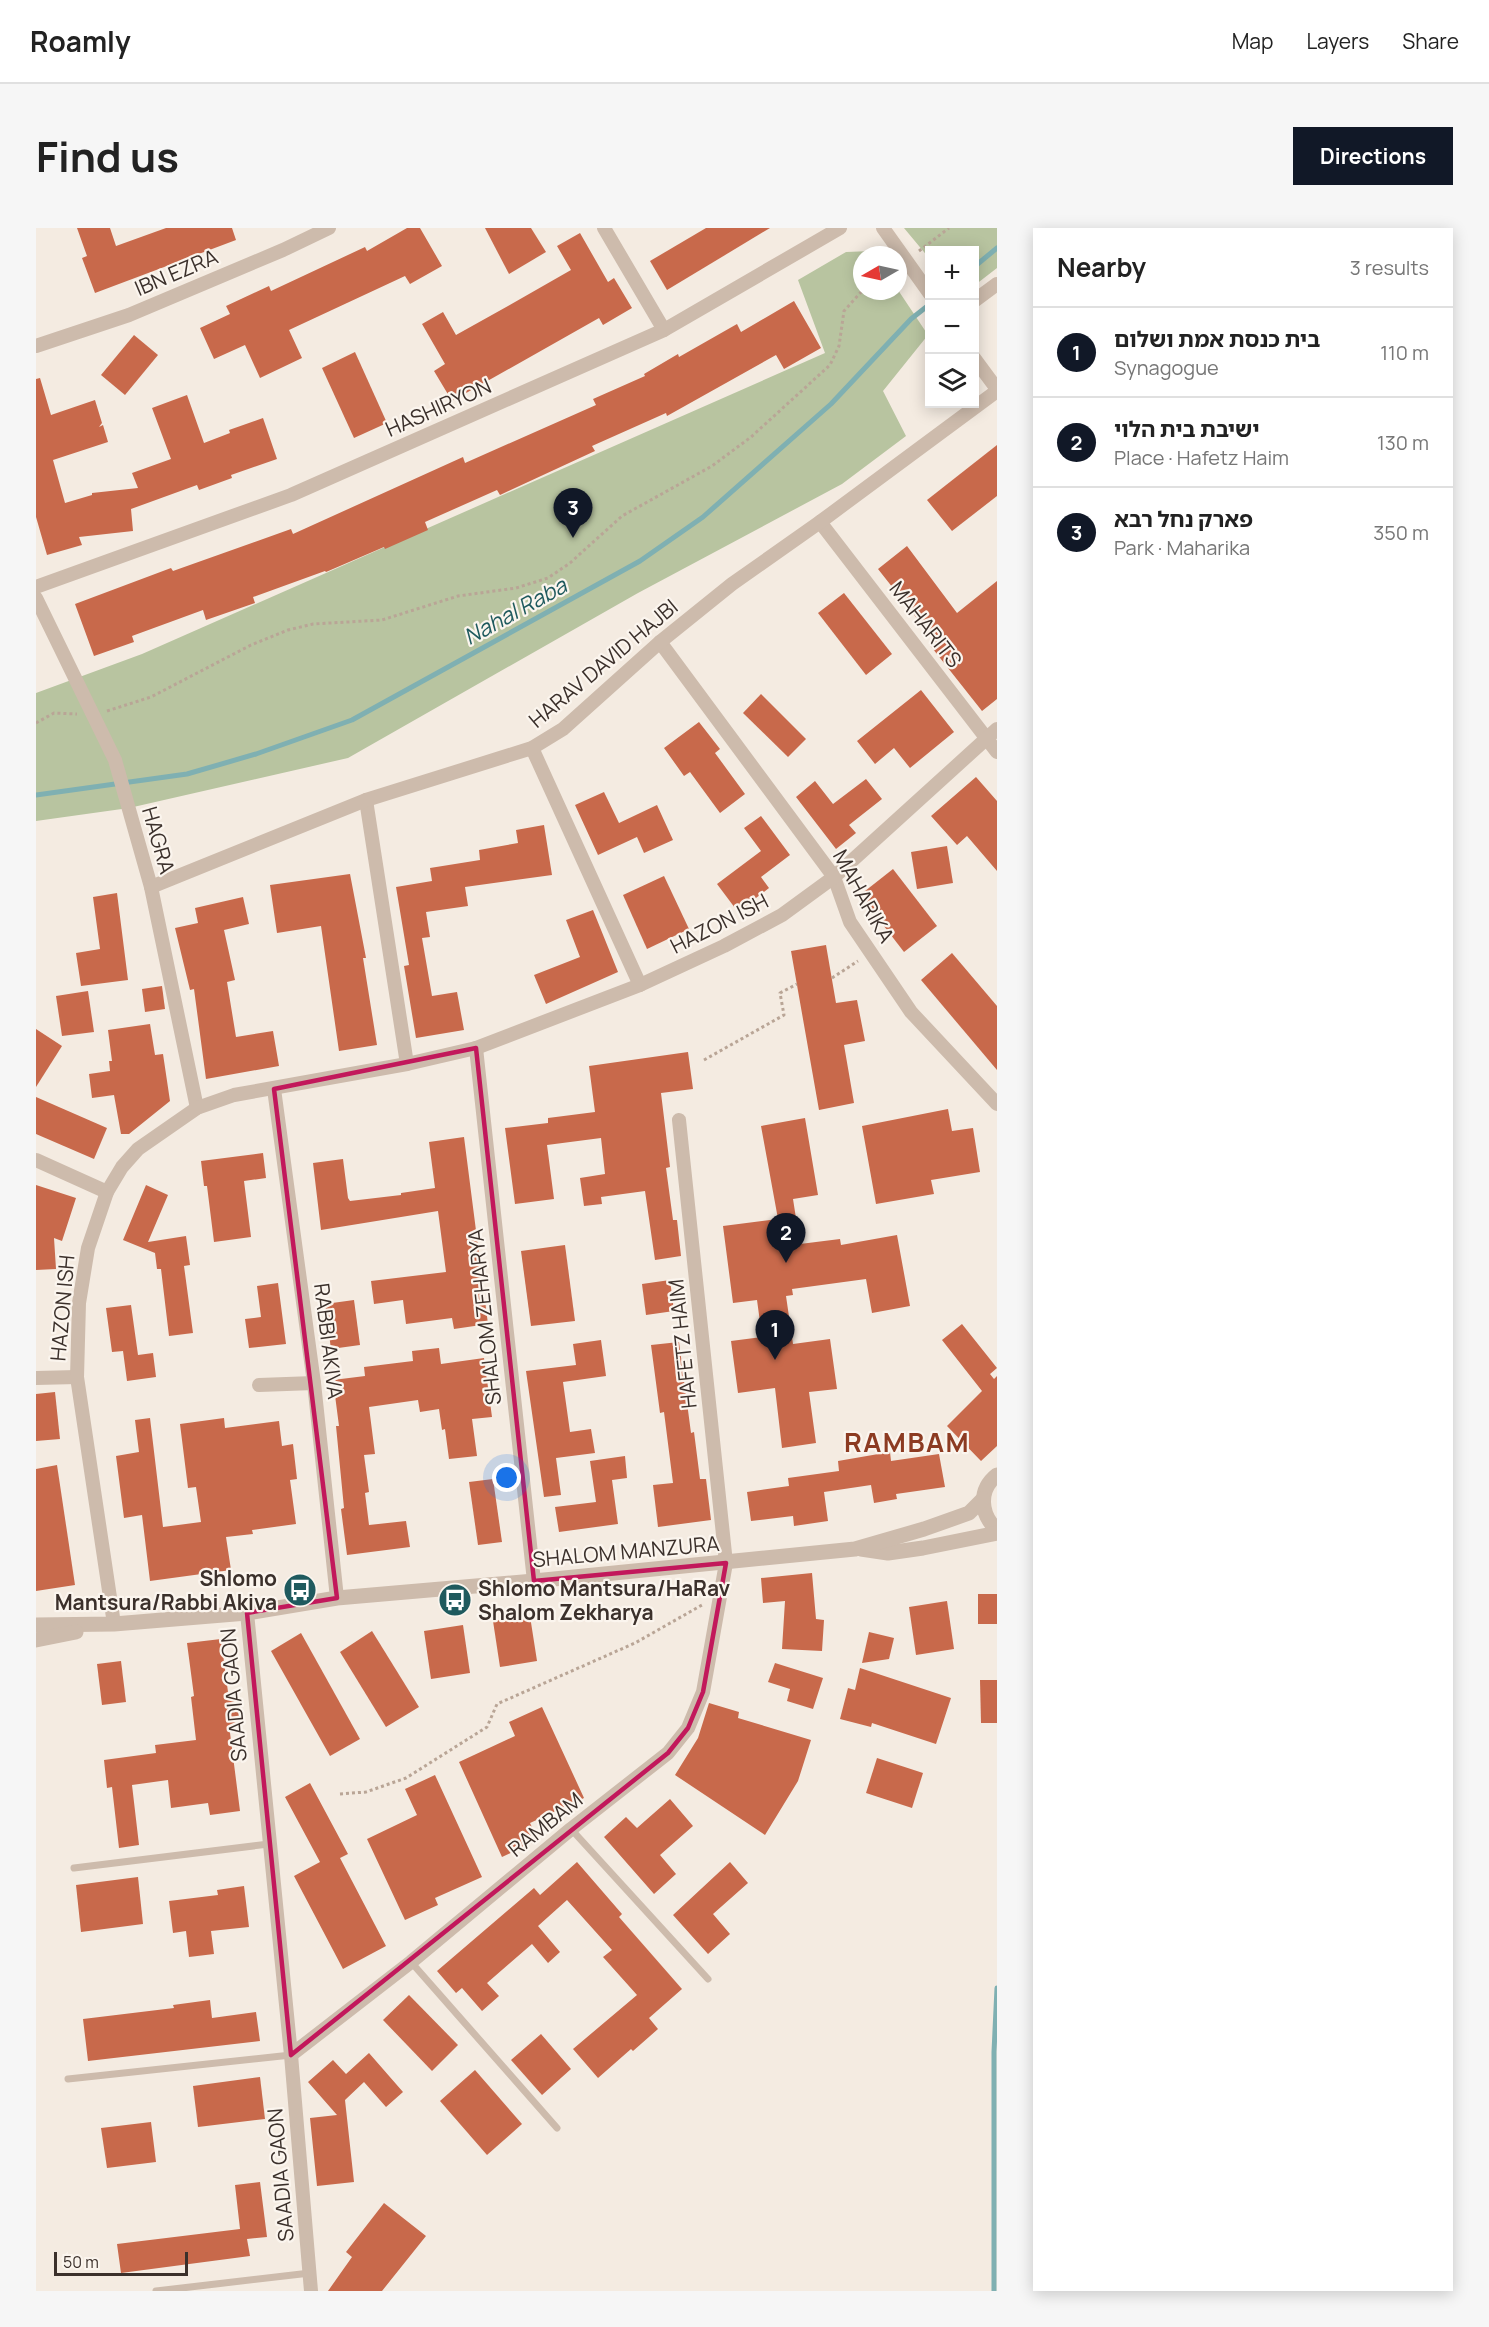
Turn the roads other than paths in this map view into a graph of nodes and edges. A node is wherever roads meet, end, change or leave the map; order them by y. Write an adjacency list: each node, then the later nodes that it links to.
1 (329, 228): 9 (street, IBN EZRA)
2 (604, 228): 8 (street)
3 (840, 228): 8 (street, HASHIRYON)
4 (883, 228): 6 (street)
5 (997, 284): 7 (street)
6 (925, 287)
7 (976, 300)
8 (664, 330): 13 (street, HASHIRYON)
9 (36, 346)
10 (979, 364): 11 (street)
11 (997, 390): 12 (street, HARAV DAVID HAJBI)
12 (820, 522): 15 (street, HARAV DAVID HAJBI); 16 (street, MAHARITS)
13 (36, 587)
14 (36, 598): 21 (street, HAGRA)
15 (660, 642): 17 (street, HARAV DAVID HAJBI); 20 (street, MAHARIKA)
16 (992, 734): 18 (street, MAHARITS); 20 (street, HAZON ISH)
17 (532, 748): 19 (street, HARAV DAVID HAJBI); 22 (street)
18 (997, 752)
19 (366, 800): 21 (street, HARAV DAVID HAJBI); 24 (street)
20 (834, 877): 22 (street, HAZON ISH); 26 (street, MAHARIKA)
21 (151, 887): 27 (street, HAGRA)
22 (640, 985): 23 (street, HAZON ISH)
23 (476, 1048): 24 (street, HAZON ISH); 40 (street, SHALOM ZEHARYA)
24 (407, 1064): 25 (street, HAZON ISH)
25 (274, 1089): 27 (street, HAZON ISH); 33 (street, RABBI AKIVA)
26 (997, 1104)
27 (197, 1108): 30 (street, HAZON ISH)
28 (680, 1120): 39 (street, HAFETZ HAIM)
29 (36, 1160): 30 (street)
30 (107, 1192): 31 (street, HAZON ISH)
31 (77, 1377): 32 (street); 43 (street, HAZON ISH)
32 (36, 1378)
33 (314, 1383): 34 (street); 41 (street, RABBI AKIVA)
34 (259, 1385)
35 (997, 1475): 36 (street)
36 (983, 1499): 37 (street); 38 (street, SHALOM MANZURA)
37 (997, 1532): 38 (street, SHALOM MANZURA)
38 (855, 1549): 39 (street, SHALOM MANZURA)
39 (726, 1563): 40 (street, SHALOM MANZURA); 46 (street, RAMBAM)
40 (534, 1581): 41 (street, SHALOM MANZURA)
41 (336, 1598): 42 (street, SHALOM MANZURA)
42 (246, 1613): 43 (street, SHALOM MANZURA); 47 (street, SAADIA GAON)
43 (114, 1624): 44 (street, SHALOM MANZURA); 45 (street, SHALOM MANZURA)
44 (36, 1625)
45 (36, 1640)
46 (571, 1829): 49 (street, RAMBAM); 50 (lane)
47 (269, 1844): 48 (lane); 51 (street, SAADIA GAON)
48 (74, 1868)
49 (411, 1962): 51 (street, RAMBAM); 53 (lane)
50 (708, 1979)
51 (291, 2055): 52 (lane); 54 (street, SAADIA GAON)
52 (68, 2079)
53 (557, 2128)
54 (310, 2273): 55 (lane); 56 (street, SAADIA GAON)
55 (156, 2291)
56 (311, 2291)

